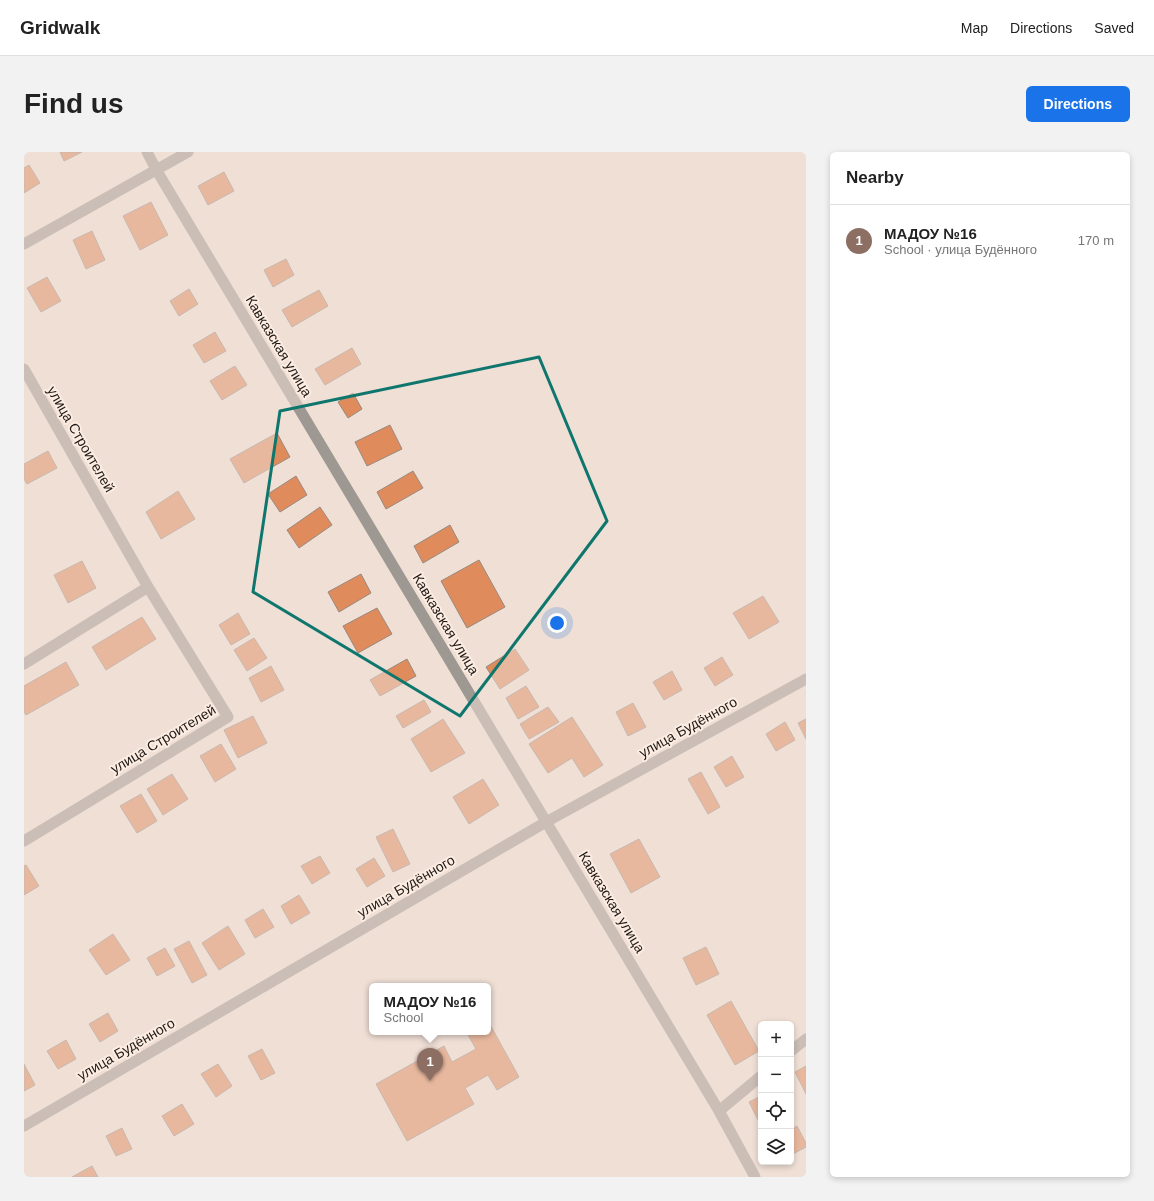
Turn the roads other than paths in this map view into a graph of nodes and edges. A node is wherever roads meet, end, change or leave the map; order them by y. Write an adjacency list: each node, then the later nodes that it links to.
1 (147, 152): 3 (street, Кавказская улица)
2 (188, 152): 3 (street)
3 (157, 171): 4 (street); 9 (street, Кавказская улица)
4 (24, 244)
5 (24, 369): 6 (street, улица Строителей)
6 (148, 587): 7 (street); 10 (street, улица Строителей)
7 (24, 664)
8 (806, 679): 9 (street, улица Будённого)
9 (546, 822): 14 (street, Кавказская улица); 15 (street, улица Будённого)
10 (24, 841)
11 (806, 1039): 12 (street)
12 (794, 1049)
13 (758, 1078): 14 (street)
14 (719, 1111): 16 (street, Кавказская улица)
15 (24, 1126)
16 (755, 1177)

